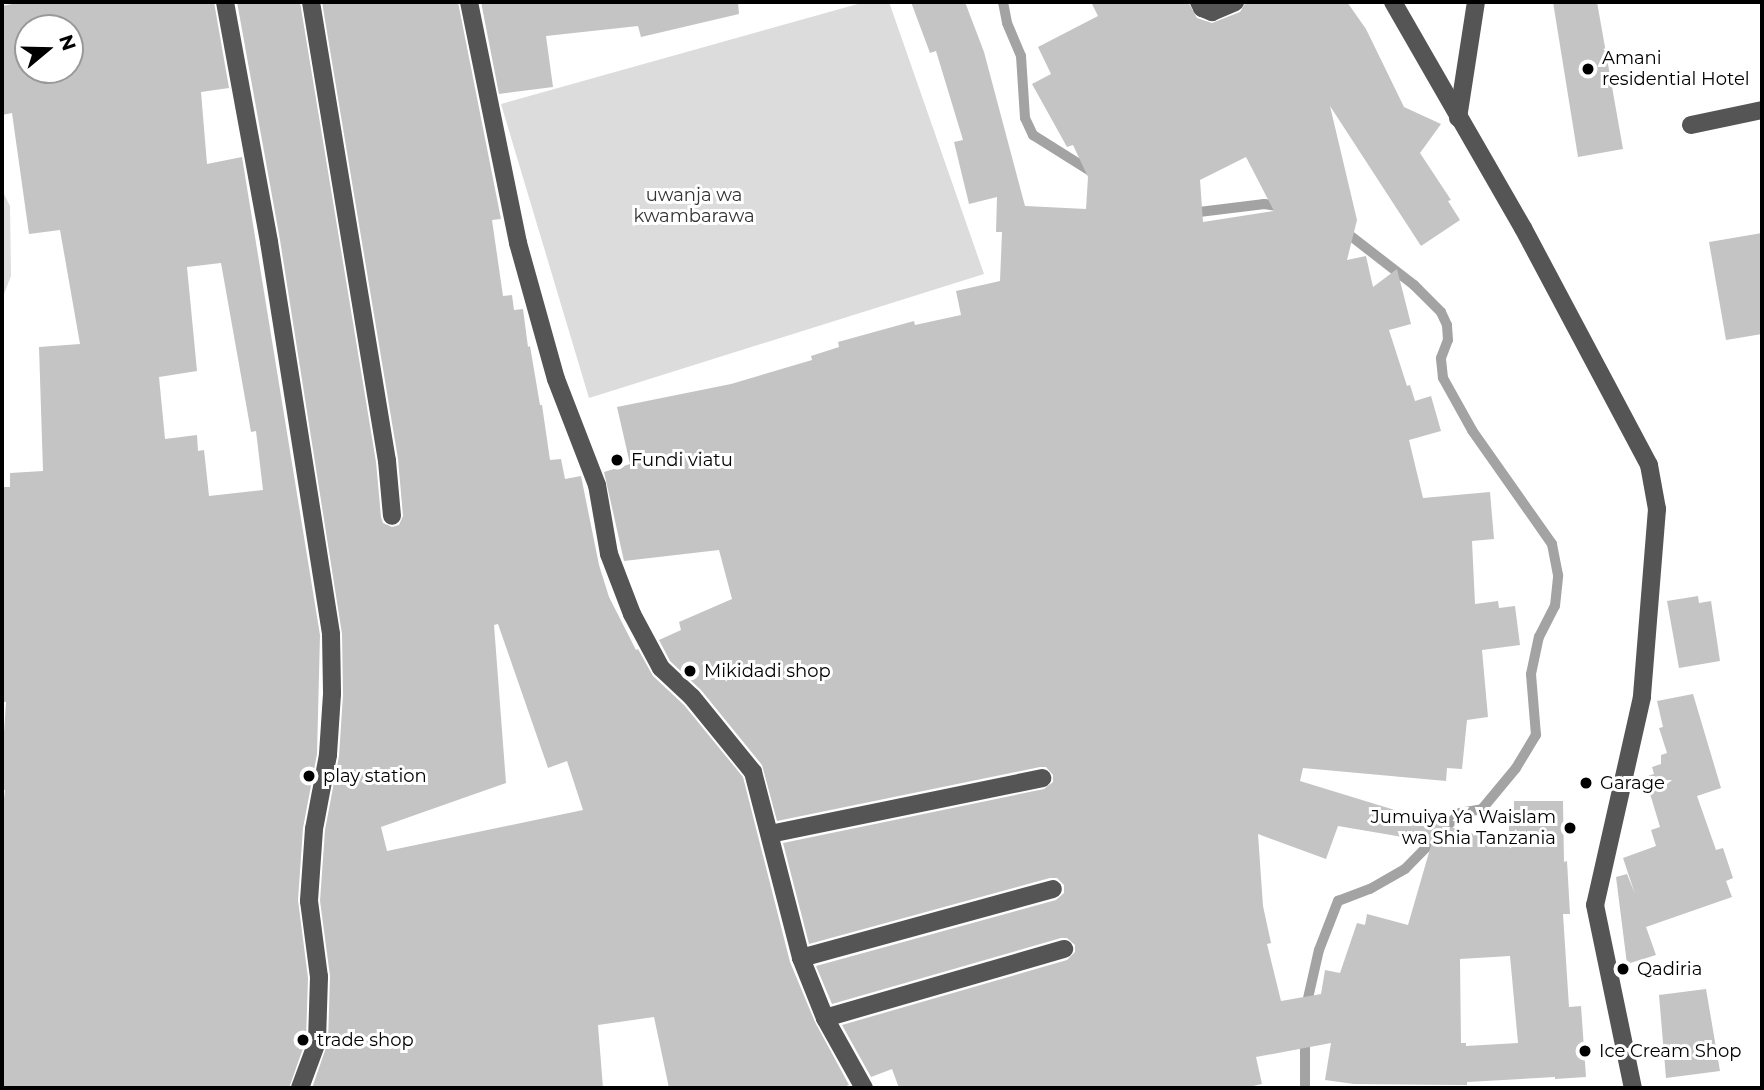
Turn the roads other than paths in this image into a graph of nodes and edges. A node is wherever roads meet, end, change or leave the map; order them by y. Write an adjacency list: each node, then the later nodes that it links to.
1 (225, 2): 18 (street)
2 (311, 2): 11 (street)
3 (469, 2): 13 (street)
4 (1199, 2): 5 (street)
5 (1235, 2)
6 (1393, 2): 9 (street)
7 (1476, 2): 9 (street)
8 (1762, 110): 10 (street)
9 (1458, 118): 20 (street)
10 (1691, 125)
11 (392, 516)
12 (1042, 778): 13 (street)
13 (770, 834): 16 (street)
14 (1053, 889): 16 (street)
15 (1064, 949): 17 (street)
16 (801, 958): 17 (street)
17 (825, 1018): 19 (street)
18 (300, 1088)
19 (863, 1088)
20 (1633, 1088)

